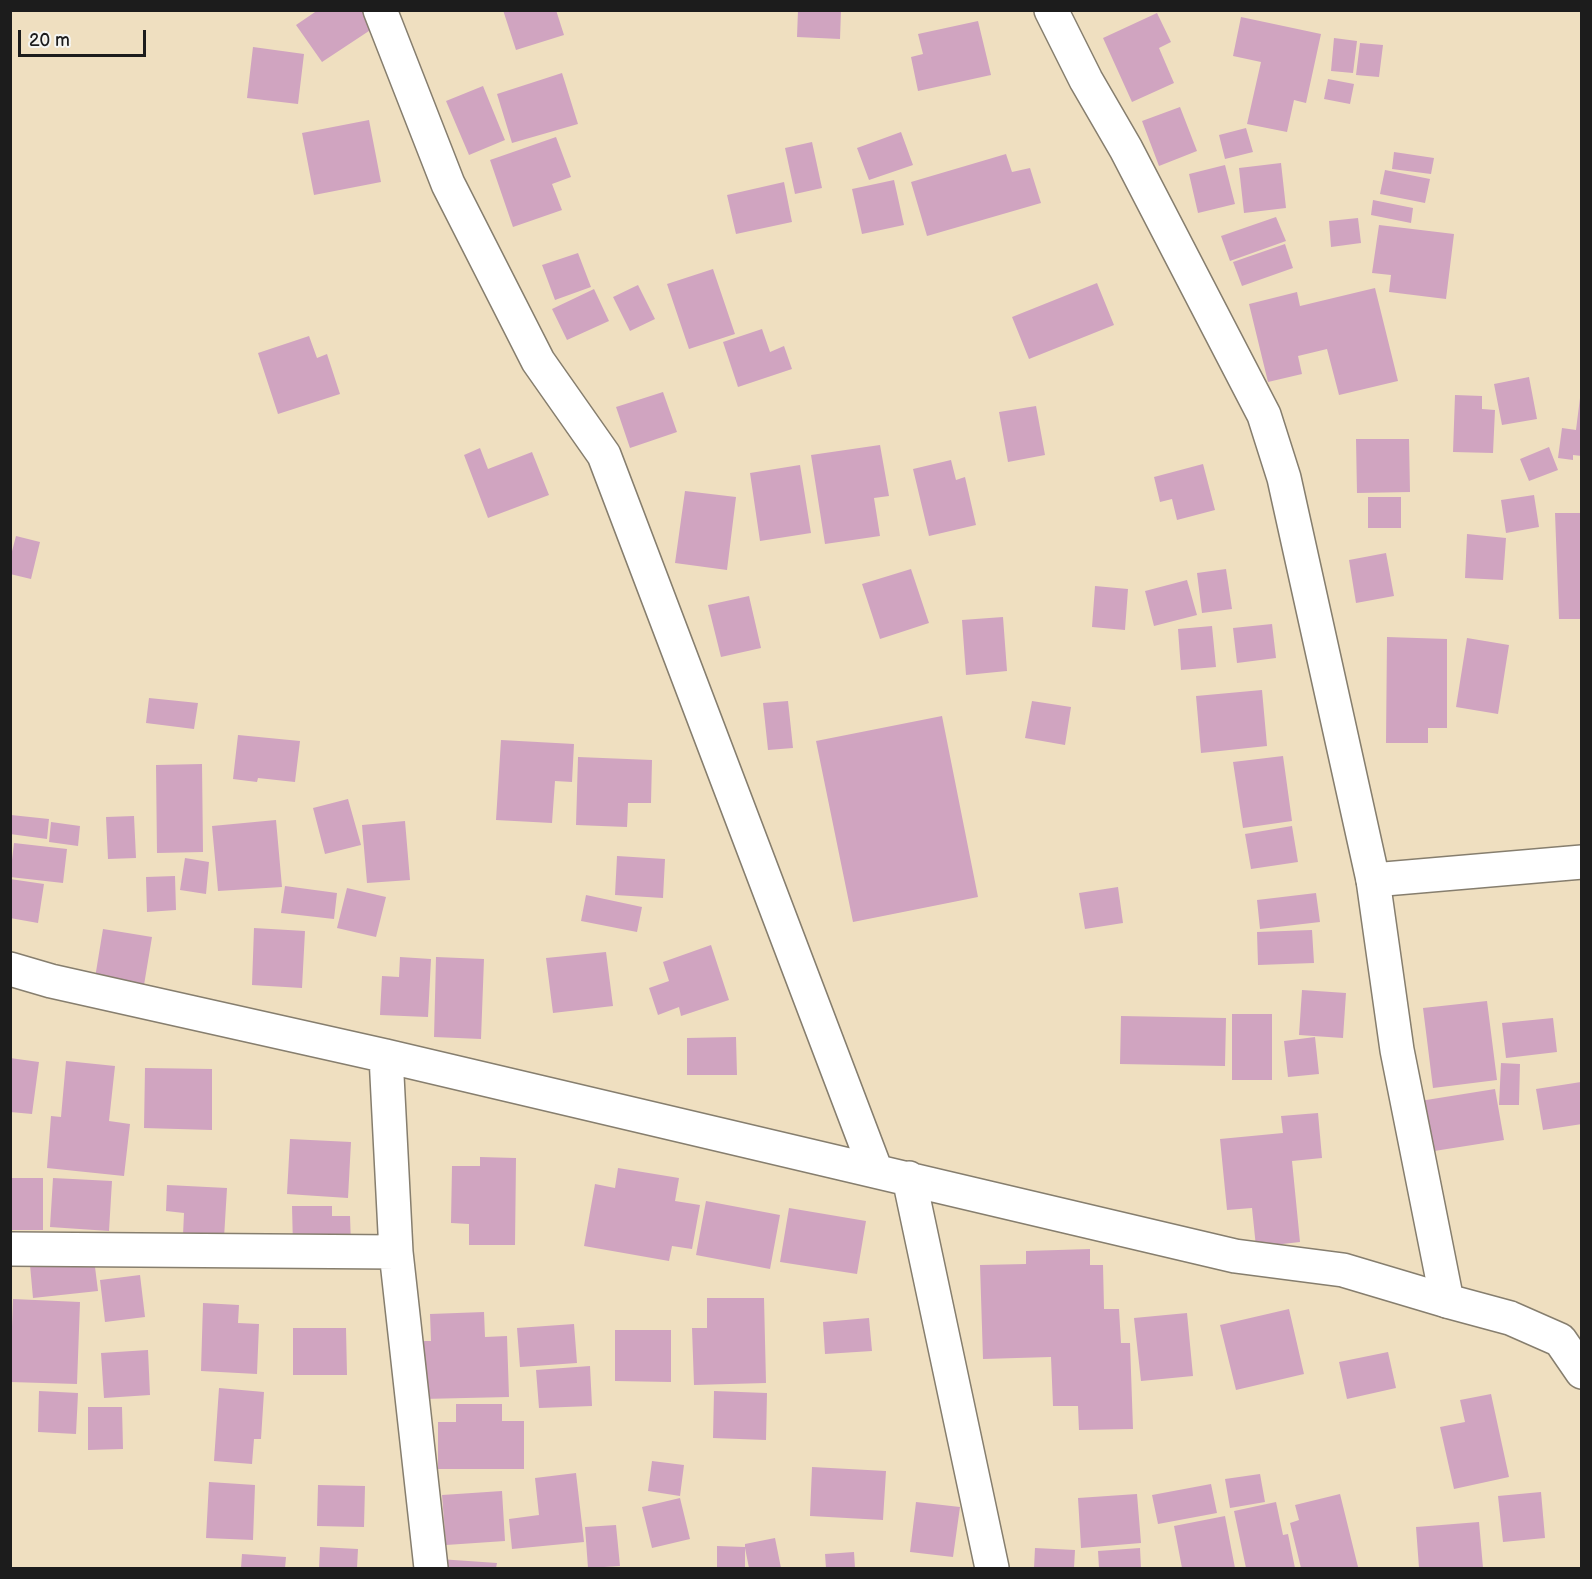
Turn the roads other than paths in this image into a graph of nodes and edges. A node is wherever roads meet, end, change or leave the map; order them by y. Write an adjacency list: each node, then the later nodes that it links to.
1 (380, 10): 7 (street)
2 (1051, 10): 4 (street)
3 (1581, 862): 4 (street)
4 (1373, 880): 11 (street)
5 (10, 969): 6 (street)
6 (386, 1056): 7 (street); 10 (street)
7 (876, 1171): 8 (street)
8 (909, 1178): 11 (street); 14 (street)
9 (10, 1249): 10 (street)
10 (396, 1252): 13 (street)
11 (1447, 1301): 12 (street)
12 (1581, 1372)
13 (430, 1569)
14 (992, 1569)

